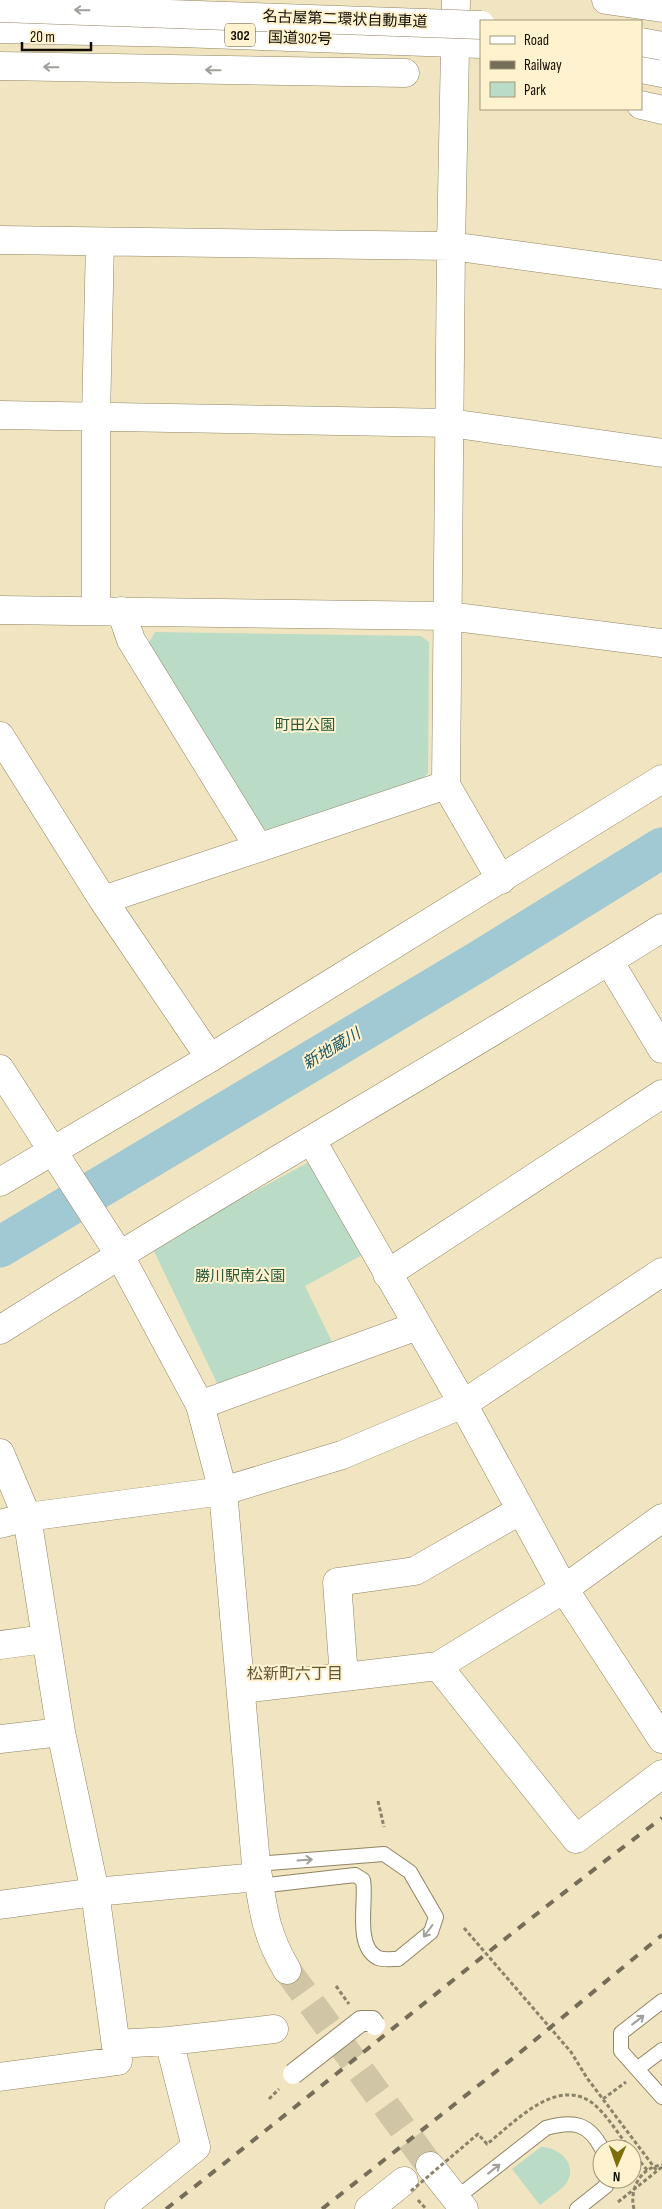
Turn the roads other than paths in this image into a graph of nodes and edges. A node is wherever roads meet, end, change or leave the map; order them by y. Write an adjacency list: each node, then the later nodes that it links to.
1 (165, 0): 9 (main road)
2 (456, 0): 11 (main road)
3 (606, 0): 5 (main road)
4 (0, 8): 6 (main road, 名古屋第二環状自動車道, one-way to 4, bridge)
5 (662, 8)
6 (111, 11): 7 (main road, 名古屋第二環状自動車道, bridge); 11 (main road, bridge)
7 (480, 25)
8 (0, 30): 9 (main road, 国道302号 / 302)
9 (180, 33): 10 (main road, 国道302号 / 302)
10 (290, 37): 11 (main road, 国道302号 / 302); 13 (main road)
11 (472, 43): 19 (main road)
12 (0, 66): 13 (main road, one-way to 12)
13 (262, 71): 14 (main road)
14 (406, 73)
15 (642, 105): 16 (main road)
16 (662, 110)
17 (0, 240): 18 (main road)
18 (100, 242): 19 (main road); 22 (main road)
19 (451, 246): 20 (main road); 23 (main road)
20 (662, 275)
21 (0, 415): 22 (main road)
22 (96, 417): 23 (main road); 26 (main road)
23 (450, 423): 24 (main road); 27 (main road)
24 (662, 453)
25 (0, 610): 26 (main road)
26 (108, 610): 27 (main road); 32 (main road)
27 (448, 616): 28 (main road); 31 (main road)
28 (662, 643)
29 (0, 736): 34 (main road)
30 (662, 779): 33 (main road)
31 (446, 785): 32 (main road); 33 (main road)
32 (259, 848): 34 (main road)
33 (501, 880): 38 (main road)
34 (103, 900): 38 (main road)
35 (662, 928): 36 (main road)
36 (609, 961): 37 (main road); 41 (main road)
37 (662, 1049)
38 (210, 1058): 42 (main road)
39 (0, 1069): 42 (main road)
40 (662, 1094): 46 (main road)
41 (312, 1141): 44 (main road); 46 (main road)
42 (53, 1152): 43 (main road); 44 (main road)
43 (0, 1182)
44 (118, 1253): 48 (main road); 50 (main road)
45 (662, 1272): 49 (main road)
46 (387, 1274): 47 (main road)
47 (417, 1326): 49 (main road); 50 (main road)
48 (0, 1330)
49 (463, 1404): 52 (main road); 53 (main road)
50 (200, 1405): 52 (main road)
51 (0, 1453): 54 (main road)
52 (223, 1490): 54 (main road); 62 (main road)
53 (520, 1510): 57 (main road); 61 (main road)
54 (27, 1517): 56 (main road); 58 (main road)
55 (662, 1518): 57 (main road)
56 (0, 1524)
57 (564, 1589): 60 (main road); 64 (main road)
58 (45, 1639): 59 (main road); 63 (main road)
59 (0, 1645)
60 (438, 1666): 61 (main road); 66 (main road)
61 (344, 1677): 62 (main road)
62 (242, 1689): 67 (main road)
63 (62, 1732): 65 (main road); 68 (main road)
64 (662, 1739)
65 (0, 1740)
66 (662, 1774)
67 (258, 1876): 67 (lane, one-way to 67); 68 (main road); 70 (main road)
68 (95, 1892): 69 (main road); 75 (main road)
69 (0, 1905)
70 (287, 1970)
71 (662, 2000): 77 (lane, one-way to 71)
72 (375, 2025): 78 (street, bridge)
73 (274, 2029): 74 (main road)
74 (169, 2041): 75 (main road); 86 (main road)
75 (116, 2044): 79 (main road)
76 (662, 2050): 77 (lane)
77 (637, 2069): 80 (lane)
78 (293, 2074)
79 (0, 2077)
80 (662, 2097)
81 (598, 2139): 85 (lane, one-way to 81)
82 (430, 2166): 85 (main road)
83 (408, 2186): 87 (main road)
84 (602, 2189): 88 (lane)
85 (459, 2204)
86 (119, 2209)
87 (369, 2209)
88 (577, 2209)

